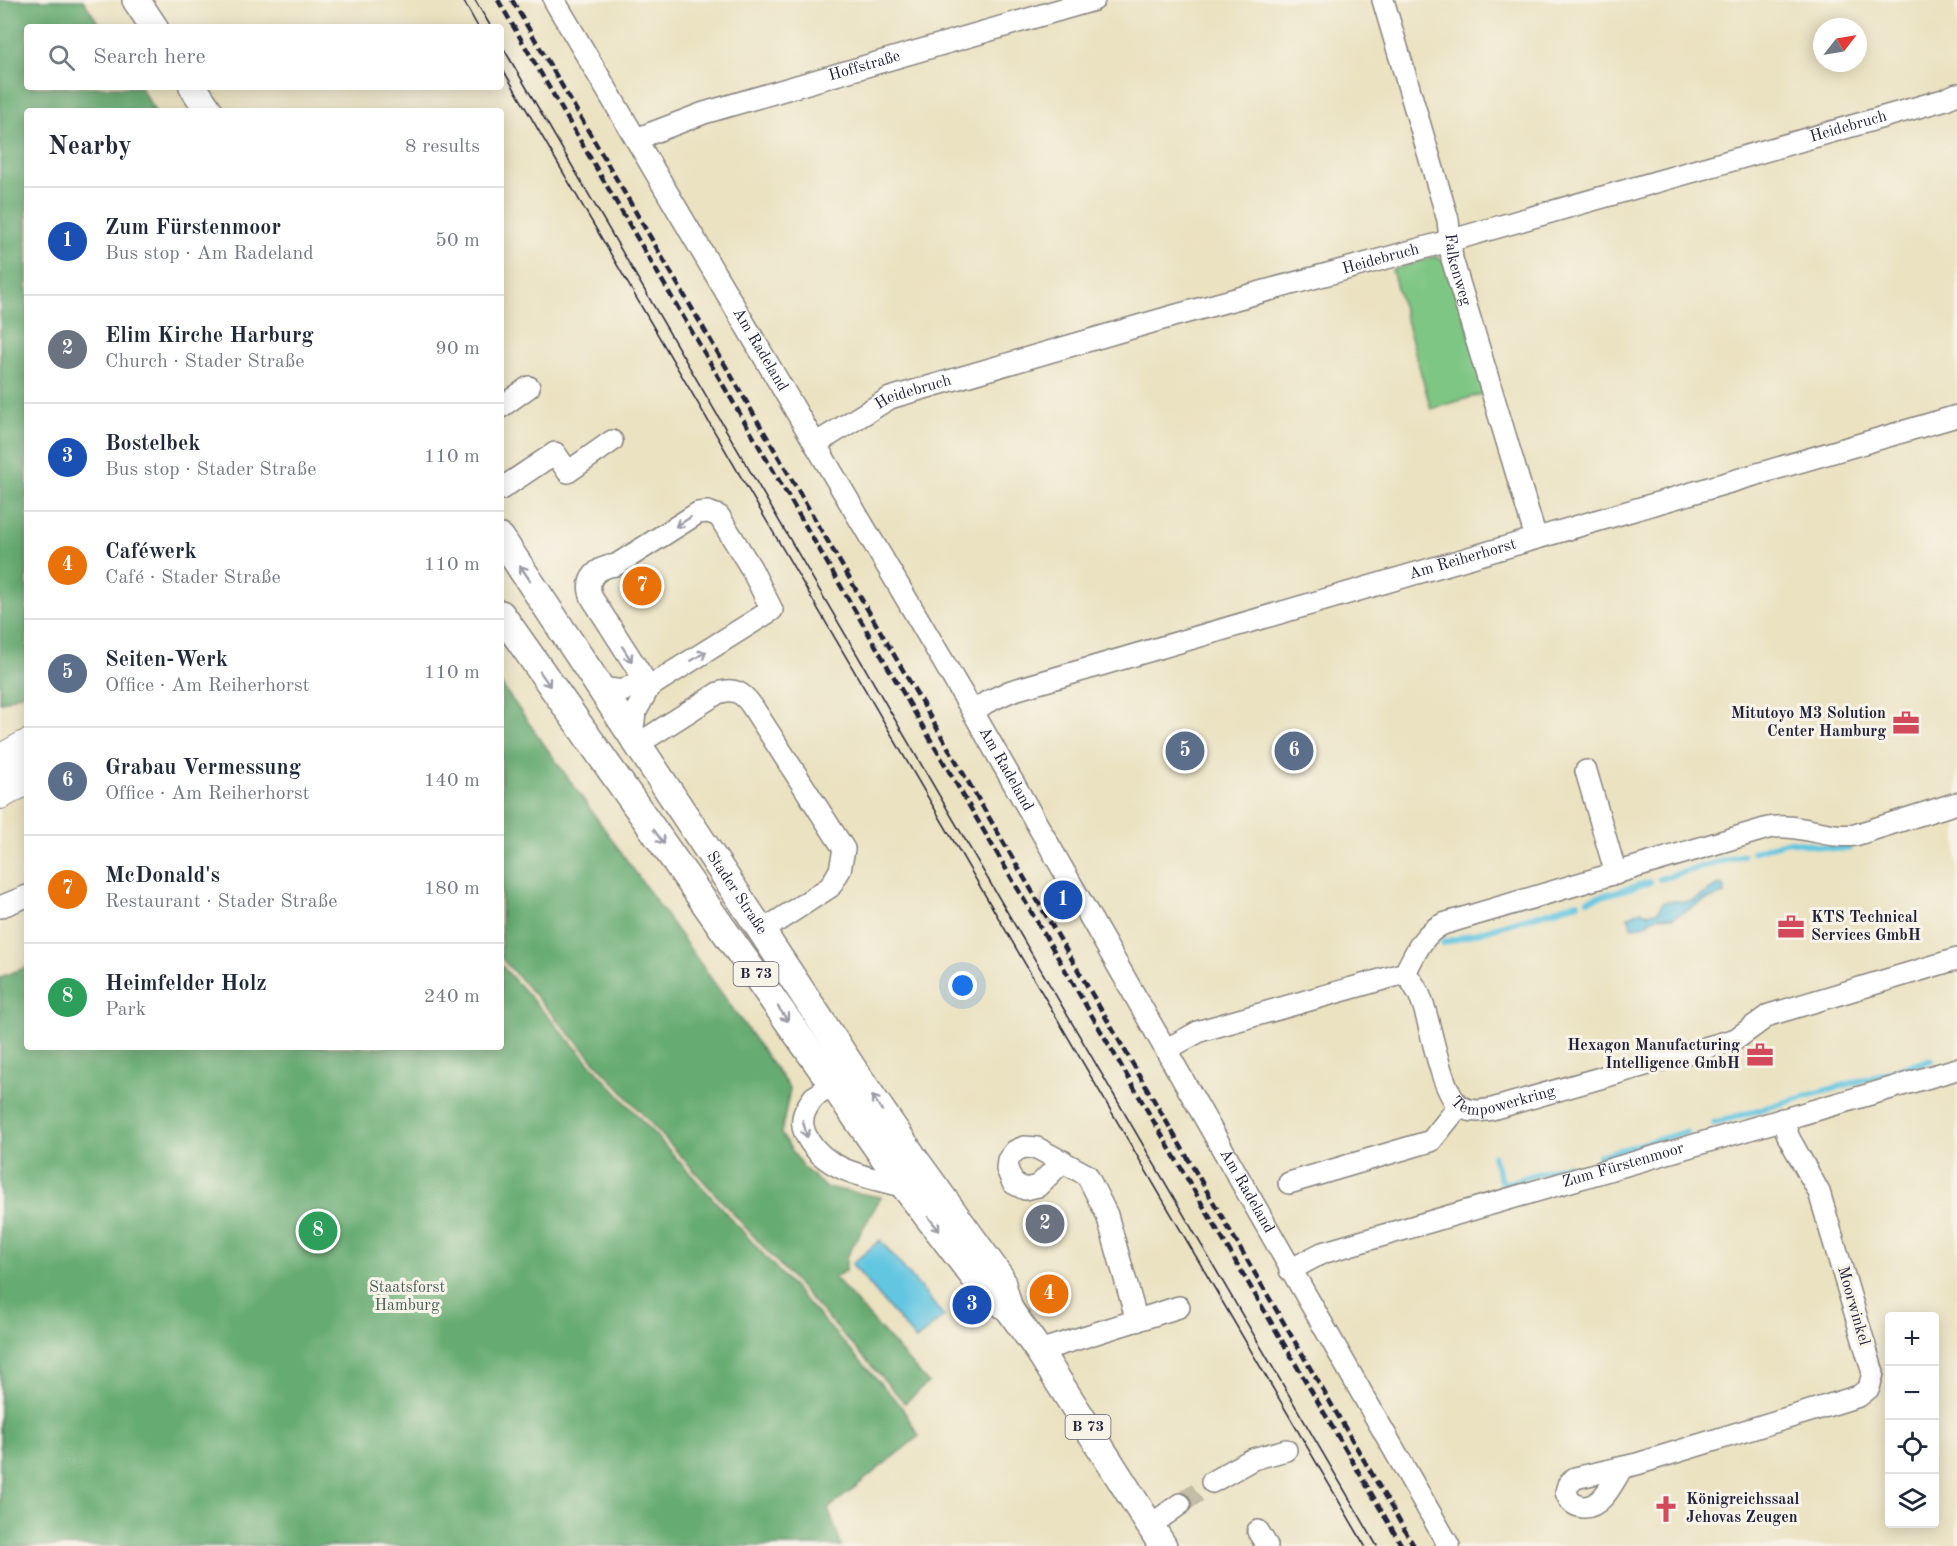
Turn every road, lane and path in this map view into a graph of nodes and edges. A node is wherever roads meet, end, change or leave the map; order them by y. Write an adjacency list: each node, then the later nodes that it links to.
1 (136, 0): 5 (main road)
2 (554, 0): 9 (street, Am Radeland)
3 (1094, 0): 9 (street, Hoffstraße)
4 (1383, 0): 10 (street, Falkenweg)
5 (152, 24)
6 (195, 90): 8 (main road)
7 (1957, 94): 10 (street, Heidebruch)
8 (207, 108)
9 (636, 139): 15 (street, Am Radeland)
10 (1449, 241): 15 (street, Heidebruch); 19 (street, Falkenweg)
11 (530, 387): 12 (street)
12 (504, 404)
13 (1957, 416): 19 (street, Am Reiherhorst)
14 (612, 441): 18 (street)
15 (815, 444): 24 (street, Am Radeland)
16 (535, 452): 17 (street)
17 (504, 472)
18 (504, 487)
19 (1536, 538): 24 (street, Am Reiherhorst)
20 (504, 542): 23 (main road, Stader Straße / B 73, one-way to 20)
21 (504, 618): 41 (main road, Stader Straße / B 73, one-way to 41)
22 (646, 683): 22 (street, one-way to 22); 23 (street); 25 (street)
23 (602, 688): 25 (main road, Stader Straße / B 73)
24 (973, 712): 38 (street, Am Radeland)
25 (635, 740): 35 (main road, Stader Straße / B 73); 35 (street)
26 (24, 748): 27 (highway)
27 (0, 761)
28 (1586, 771): 32 (street)
29 (24, 780): 30 (highway)
30 (0, 792)
31 (1957, 803): 32 (street)
32 (1616, 874): 37 (street)
33 (24, 897): 34 (street)
34 (0, 907)
35 (762, 931): 40 (main road, Stader Straße / B 73)
36 (1957, 959): 42 (street, Tempowerkring)
37 (1405, 973): 38 (street); 42 (street, Tempowerkring)
38 (1167, 1049): 47 (street, Am Radeland)
39 (1957, 1069): 43 (street, Zum Fürstenmoor)
40 (855, 1072): 41 (street); 49 (main road, Stader Straße / B 73, one-way to 40)
41 (833, 1086): 46 (main road, Stader Straße / B 73); 46 (street, one-way to 46)
42 (1459, 1106): 45 (street)
43 (1782, 1119): 47 (street, Zum Fürstenmoor); 53 (street, Moorwinkel)
44 (1063, 1161): 50 (street)
45 (1288, 1183)
46 (905, 1187): 49 (main road, Stader Straße / B 73, one-way to 49)
47 (1290, 1270): 57 (street, Am Radeland)
48 (1179, 1307): 50 (street)
49 (1009, 1309): 51 (main road, Stader Straße / B 73)
50 (1137, 1321): 51 (street)
51 (1039, 1351): 56 (main road, Stader Straße / B 73)
52 (1286, 1450): 54 (street)
53 (1622, 1468)
54 (1212, 1482)
55 (1180, 1504): 56 (street)
56 (1157, 1535)
57 (1449, 1546)

